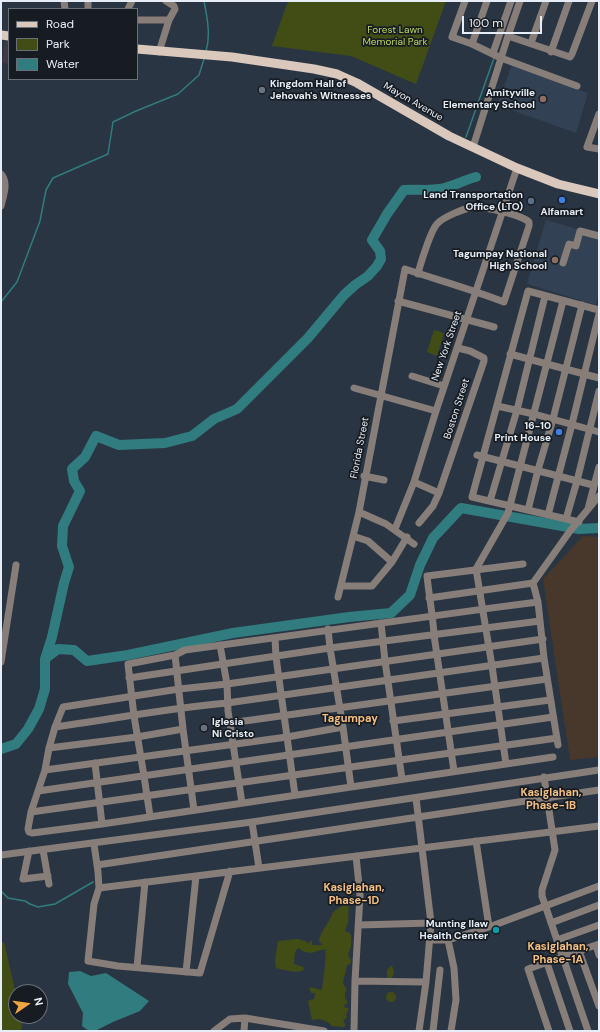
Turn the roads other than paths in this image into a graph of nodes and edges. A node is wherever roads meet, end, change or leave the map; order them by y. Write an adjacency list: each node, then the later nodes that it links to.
1 (166, 1): 10 (street)
2 (465, 1): 13 (street)
3 (487, 1): 13 (street)
4 (511, 1): 17 (street)
5 (520, 1): 11 (street)
6 (546, 1): 12 (street)
7 (569, 1): 16 (street)
8 (592, 1): 16 (street)
9 (138, 20): 10 (street)
10 (169, 20): 15 (street)
11 (508, 36): 12 (street); 18 (street)
12 (531, 43): 16 (street)
13 (472, 44): 17 (street)
14 (138, 49): 15 (main road, Mayon Avenue)
15 (159, 52): 21 (main road, Mayon Avenue)
16 (551, 52)
17 (493, 53): 18 (street)
18 (501, 58): 19 (street); 21 (street)
19 (577, 86)
20 (599, 114): 22 (street)
21 (473, 148): 23 (main road, Mayon Avenue)
22 (599, 150)
23 (517, 168): 25 (main road, Mayon Avenue); 27 (street, New York Street)
24 (1, 174): 26 (street)
25 (599, 194)
26 (1, 206)
27 (503, 211): 30 (street); 31 (street, New York Street); 31 (street)
28 (599, 236): 29 (street)
29 (563, 263)
30 (418, 274): 31 (street); 33 (street, Florida Street)
31 (476, 291): 38 (street, New York Street)
32 (545, 296): 34 (street); 41 (street); 42 (street)
33 (398, 301): 38 (street); 51 (street, Florida Street)
34 (563, 301): 35 (street); 43 (street)
35 (582, 305): 36 (street); 44 (street)
36 (599, 310)
37 (599, 314): 45 (street)
38 (467, 319): 39 (street); 40 (street, New York Street)
39 (494, 327)
40 (458, 348): 48 (street, New York Street); 71 (street, Boston Street)
41 (510, 354): 42 (street); 52 (street)
42 (528, 359): 43 (street); 54 (street)
43 (546, 364): 44 (street); 55 (street)
44 (566, 369): 45 (street); 56 (street)
45 (585, 374): 47 (street); 57 (street)
46 (412, 376): 48 (street)
47 (599, 378)
48 (444, 386): 53 (street, New York Street)
49 (354, 388): 51 (street)
50 (599, 391): 58 (street)
51 (380, 395): 53 (street); 66 (street, Florida Street)
52 (497, 406): 54 (street); 60 (street)
53 (436, 410): 69 (street, New York Street)
54 (516, 410): 55 (street); 61 (street)
55 (534, 414): 56 (street); 62 (street)
56 (554, 419): 57 (street); 64 (street)
57 (572, 424): 58 (street); 65 (street)
58 (589, 430): 59 (street); 68 (street)
59 (599, 432)
60 (480, 456): 61 (street); 73 (street)
61 (501, 461): 62 (street); 73 (street)
62 (521, 466): 64 (street); 76 (street)
63 (599, 467): 70 (street)
64 (538, 470): 65 (street); 74 (street)
65 (558, 475): 68 (street); 78 (street)
66 (364, 476): 67 (street); 75 (street, Florida Street)
67 (384, 480)
68 (577, 480): 70 (street); 79 (street)
69 (414, 482): 71 (street); 82 (street, New York Street)
70 (593, 485): 77 (street)
71 (440, 493): 80 (street, Boston Street)
72 (599, 496): 77 (street)
73 (490, 501): 76 (street)
74 (528, 510): 76 (street); 78 (street)
75 (358, 512): 82 (street); 83 (street, Florida Street)
76 (508, 512): 89 (street)
77 (587, 512): 81 (street)
78 (548, 514): 79 (street)
79 (566, 518): 81 (street)
80 (419, 523)
81 (574, 526): 90 (street)
82 (395, 529): 84 (street)
83 (353, 536): 86 (street); 91 (street, Florida Street)
84 (407, 537): 85 (street); 86 (street)
85 (414, 544)
86 (392, 562): 91 (street)
87 (523, 564): 89 (street)
88 (16, 565): 114 (street)
89 (476, 569): 92 (street); 94 (street)
90 (533, 583): 92 (street); 95 (street)
91 (341, 586): 93 (street, Florida Street)
92 (479, 590): 94 (street); 96 (street)
93 (338, 597)
94 (429, 598): 97 (street)
95 (538, 602): 96 (street); 98 (street)
96 (483, 609): 97 (street); 100 (street)
97 (433, 615): 99 (street); 102 (street)
98 (540, 621): 100 (street); 104 (street)
99 (381, 623): 101 (street); 105 (street)
100 (486, 628): 102 (street); 107 (street)
101 (328, 629): 103 (street); 108 (street)
102 (434, 636): 105 (street); 109 (street)
103 (275, 638): 106 (street); 111 (street)
104 (543, 639): 107 (street); 112 (street)
105 (382, 642): 108 (street); 113 (street)
106 (220, 645): 110 (street); 115 (street)
107 (489, 646): 109 (street); 116 (street)
108 (330, 648): 111 (street); 117 (street)
109 (437, 653): 113 (street); 119 (street)
110 (175, 655): 118 (street); 121 (street)
111 (276, 657): 115 (street); 120 (street)
112 (544, 658): 116 (street); 122 (street)
113 (385, 661): 117 (street); 123 (street)
114 (1, 662)
115 (224, 664): 118 (street); 124 (street)
116 (492, 666): 119 (street); 125 (street)
117 (333, 669): 120 (street); 126 (street)
118 (176, 671): 121 (street); 127 (street)
119 (439, 673): 123 (street); 128 (street)
120 (279, 676): 124 (street); 129 (street)
121 (129, 678): 130 (street)
122 (547, 679): 125 (street); 131 (street)
123 (388, 680): 126 (street); 132 (street)
124 (227, 684): 127 (street); 133 (street)
125 (495, 686): 128 (street); 136 (street)
126 (336, 688): 129 (street); 135 (street)
127 (179, 689): 130 (street); 134 (street)
128 (442, 693): 132 (street); 137 (street)
129 (281, 694): 133 (street); 138 (street)
130 (132, 696): 139 (street); 144 (street)
131 (550, 700): 136 (street); 140 (street)
132 (390, 701): 135 (street); 141 (street)
133 (227, 703): 134 (street); 142 (street)
134 (180, 707): 139 (street); 146 (street)
135 (339, 707): 138 (street); 145 (street)
136 (497, 708): 137 (street); 143 (street)
137 (445, 714): 141 (street); 147 (street)
138 (285, 715): 142 (street); 149 (street)
139 (134, 716): 144 (street); 148 (street)
140 (553, 717): 143 (street); 152 (street)
141 (393, 721): 150 (street)
142 (230, 724): 151 (street)
143 (500, 725): 147 (street); 152 (street)
144 (55, 727): 154 (street)
145 (343, 727): 149 (street); 153 (street)
146 (183, 729): 148 (street); 155 (street)
147 (448, 732): 150 (street); 156 (street)
148 (137, 737): 154 (street); 158 (street)
149 (287, 737): 151 (street); 157 (street)
150 (395, 740): 153 (street); 160 (street)
151 (234, 744): 155 (street); 162 (street)
152 (503, 745): 156 (street); 163 (street)
153 (346, 746): 157 (street); 164 (street)
154 (49, 748): 166 (street)
155 (185, 750): 158 (street); 165 (street)
156 (451, 752): 160 (street); 168 (street)
157 (290, 755): 162 (street); 169 (street)
158 (141, 756): 161 (street); 170 (street)
159 (553, 757): 163 (street)
160 (398, 760): 164 (street); 172 (street)
161 (95, 763): 166 (street); 173 (street)
162 (236, 763): 165 (street); 174 (street)
163 (506, 764): 168 (street)
164 (347, 767): 169 (street); 175 (street)
165 (188, 769): 170 (street); 176 (street)
166 (45, 770): 178 (street)
167 (599, 770): 171 (street)
168 (454, 772): 172 (street)
169 (292, 775): 174 (street); 180 (street)
170 (144, 776): 173 (street); 179 (street)
171 (544, 777): 181 (street); 182 (street)
172 (402, 779): 175 (street)
173 (97, 782): 178 (street); 183 (street)
174 (239, 782): 176 (street); 184 (street)
175 (351, 787): 180 (street)
176 (191, 789): 179 (street); 185 (street)
177 (599, 790): 182 (street)
178 (38, 791): 186 (street)
179 (146, 795): 183 (street); 187 (street)
180 (295, 795): 184 (street)
181 (416, 798): 188 (street); 189 (street)
182 (548, 798): 188 (street); 192 (street)
183 (100, 802): 186 (street); 190 (street)
184 (242, 803): 185 (street)
185 (194, 810): 187 (street)
186 (32, 812): 190 (street)
187 (150, 816): 190 (street)
188 (417, 817): 193 (street); 196 (street)
189 (252, 822): 193 (street); 195 (street)
190 (102, 824)
191 (599, 826): 192 (street)
192 (554, 831): 194 (street); 209 (street)
193 (256, 841): 201 (street); 202 (street)
194 (476, 841): 196 (street); 214 (street)
195 (94, 844): 197 (street); 201 (street)
196 (422, 848): 200 (street); 210 (street)
197 (43, 850): 198 (street); 198 (street)
198 (29, 851): 199 (street)
199 (1, 855)
200 (356, 856): 202 (street); 212 (street)
201 (98, 864): 207 (street)
202 (259, 868): 203 (street)
203 (230, 871): 204 (street); 225 (street)
204 (196, 876): 205 (street); 225 (street)
205 (145, 882): 207 (street); 223 (street)
206 (599, 886): 209 (street)
207 (99, 888): 223 (street)
208 (599, 905): 211 (street)
209 (545, 906): 211 (street); 214 (street)
210 (431, 923): 212 (street); 215 (street)
211 (551, 923): 217 (street)
212 (359, 925): 226 (street)
213 (599, 925): 217 (street)
214 (489, 927): 216 (street)
215 (430, 940): 216 (street); 227 (street)
216 (448, 940): 237 (street)
217 (556, 940): 221 (street)
218 (597, 945): 219 (street); 220 (street)
219 (579, 951): 221 (street); 228 (street)
220 (599, 955)
221 (563, 957): 222 (street); 240 (street)
222 (547, 963): 238 (street); 239 (street)
223 (137, 967): 225 (street)
224 (440, 970): 236 (street)
225 (186, 972)
226 (355, 981): 227 (street); 234 (street)
227 (426, 982): 235 (street)
228 (599, 1006)
229 (245, 1018): 230 (street); 231 (street); 232 (street)
230 (298, 1029): 233 (street)
231 (214, 1031)
232 (244, 1031)
233 (324, 1031)
234 (354, 1031)
235 (418, 1031)
236 (433, 1031)
237 (451, 1031)
238 (550, 1031)
239 (570, 1031)
240 (588, 1031)

